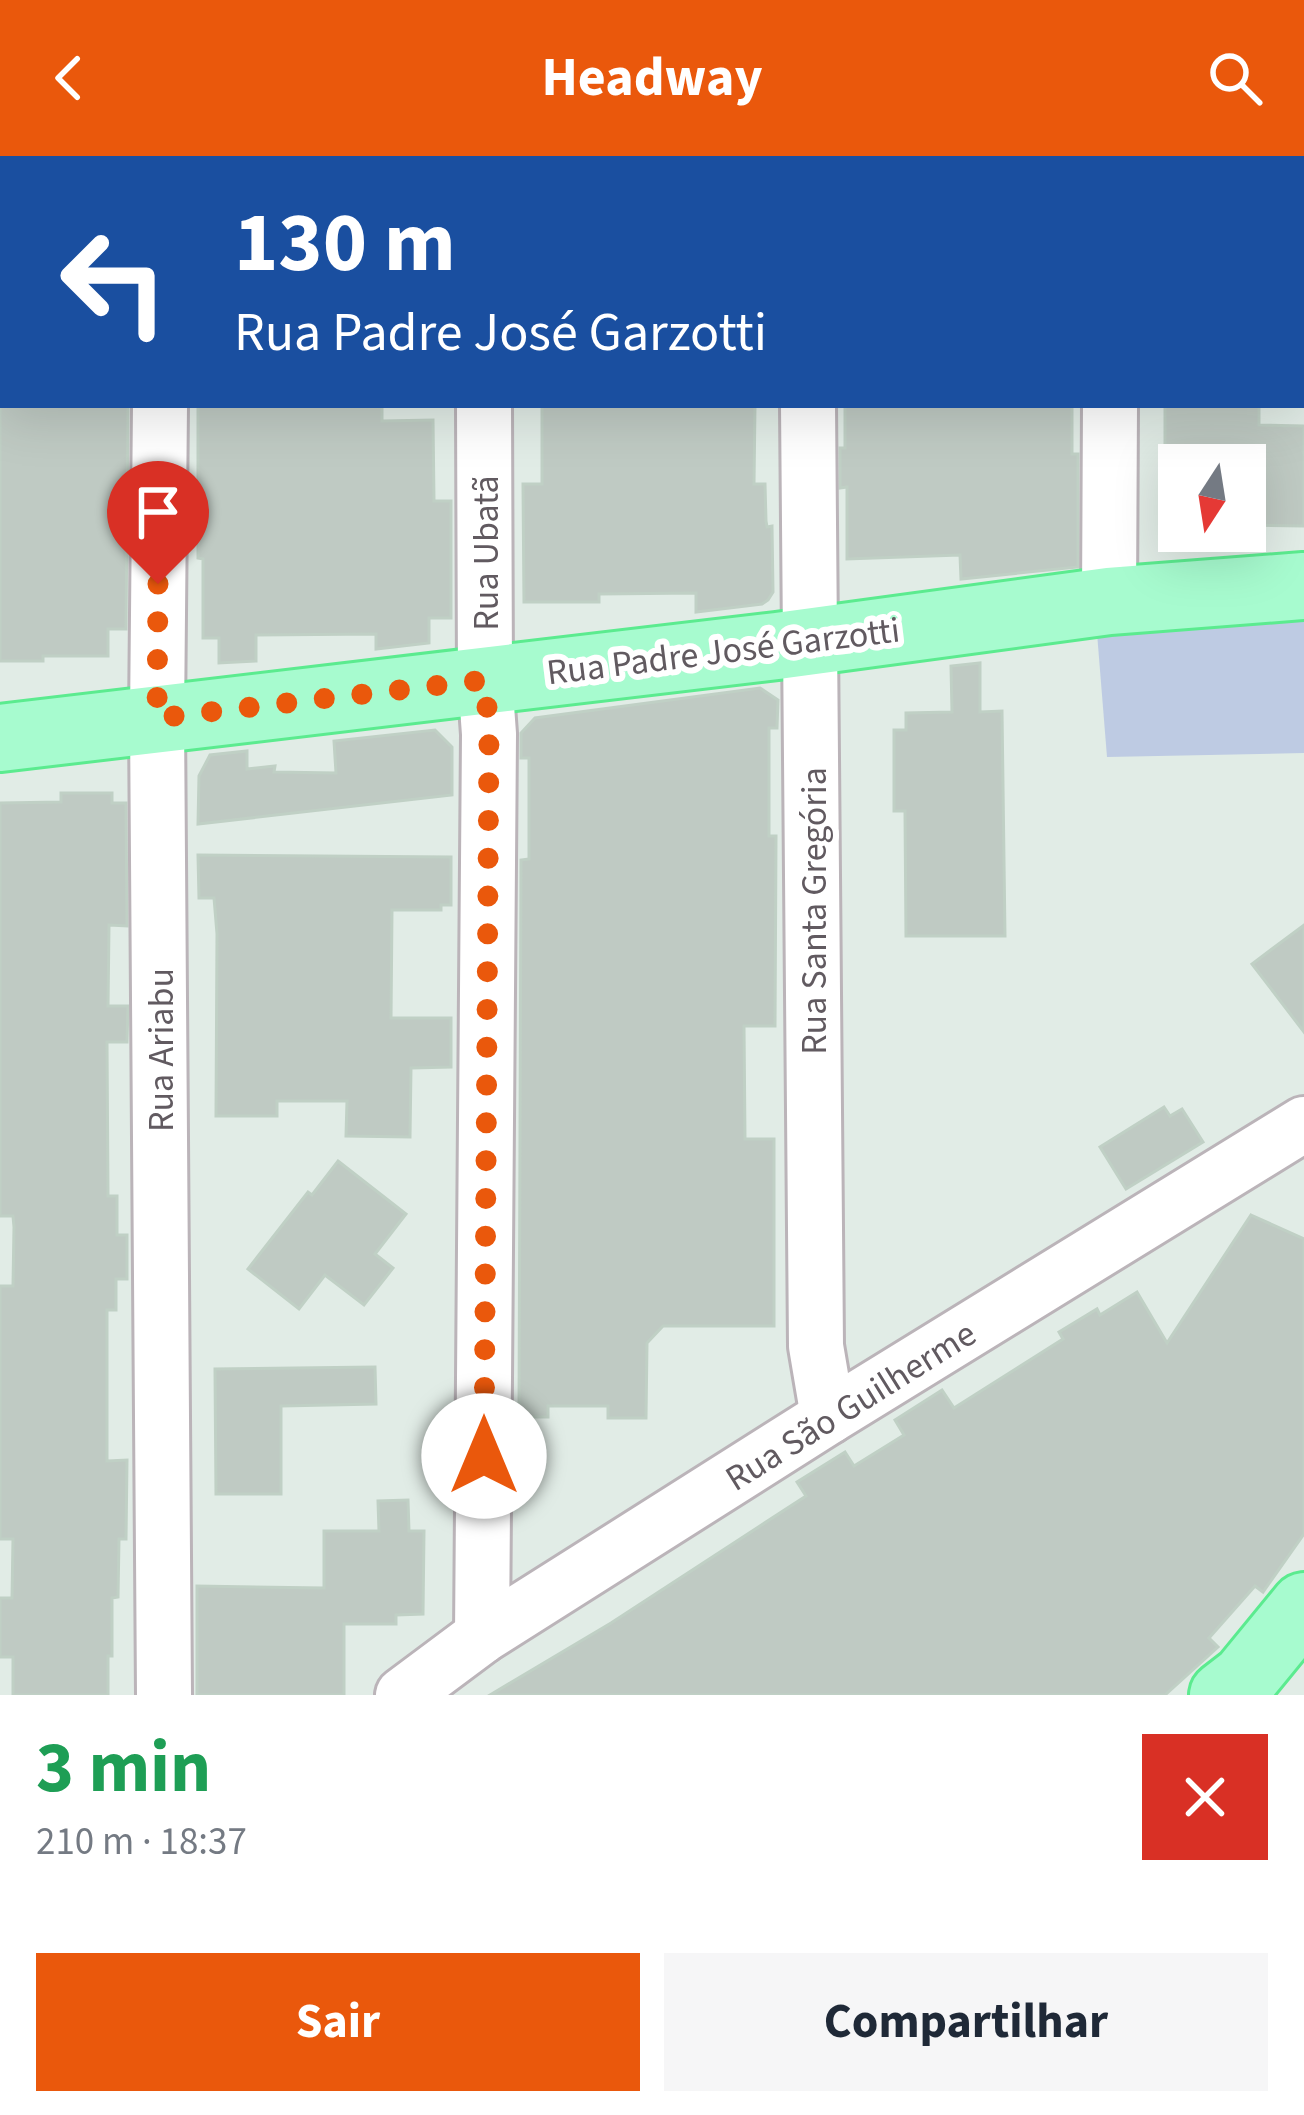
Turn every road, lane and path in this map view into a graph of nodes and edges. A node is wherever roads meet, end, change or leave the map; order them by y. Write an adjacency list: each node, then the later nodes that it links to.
1 (160, 408): 9 (street, Rua Ariabu)
2 (484, 408): 8 (street, Rua Ubatã)
3 (808, 408): 7 (street, Rua Santa Gregória)
4 (1110, 408): 6 (street)
5 (1304, 586): 6 (main road, Rua Padre José Garzotti)
6 (1109, 601): 7 (main road, Rua Padre José Garzotti)
7 (812, 642): 8 (main road, Rua Padre José Garzotti); 12 (street, Rua Santa Gregória)
8 (485, 680): 9 (main road, Rua Padre José Garzotti); 14 (street, Rua Ubatã)
9 (157, 718): 10 (main road, Rua Padre José Garzotti); 15 (street, Rua Ariabu)
10 (0, 737)
11 (1304, 1124): 12 (street, Rua São Guilherme)
12 (827, 1417): 14 (street, Rua São Guilherme)
13 (1304, 1606): 17 (main road)
14 (482, 1636): 16 (street, Rua São Guilherme)
15 (164, 1695)
16 (403, 1695)
17 (1223, 1695)

